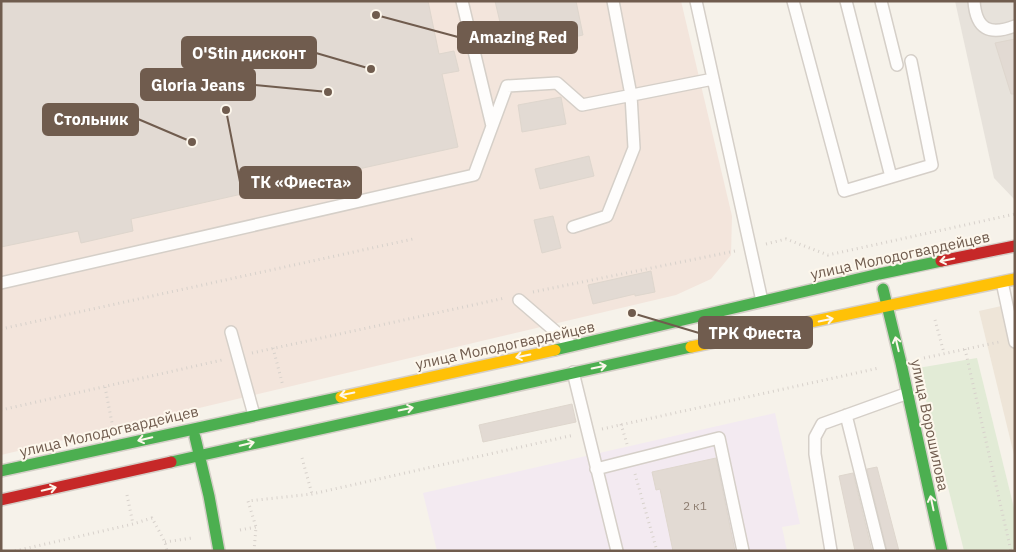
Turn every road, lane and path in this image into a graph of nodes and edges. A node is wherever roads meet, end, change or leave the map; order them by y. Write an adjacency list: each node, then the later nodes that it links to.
1 (462, 1): 13 (lane)
2 (613, 1): 12 (lane)
3 (793, 1): 14 (lane)
4 (846, 1): 14 (lane)
5 (881, 1): 10 (lane)
6 (974, 1): 8 (lane)
7 (699, 3): 11 (lane)
8 (1015, 26)
9 (911, 61): 14 (lane)
10 (896, 65)
11 (713, 79): 12 (lane); 23 (lane)
12 (631, 95): 13 (lane); 15 (lane)
13 (492, 126): 21 (lane)
14 (891, 177)
15 (573, 227)
16 (413, 239): 25 (path)
17 (1015, 246): 18 (main road, улица Молодогвардейцев, one-way to 18)
18 (880, 274): 23 (main road, улица Молодогвардейцев); 24 (main road, улица Ворошилова)
19 (1001, 278): 20 (main road); 24 (main road); 27 (lane)
20 (1015, 279)
21 (1, 282)
22 (519, 300): 28 (lane)
23 (762, 301): 28 (main road, улица Молодогвардейцев)
24 (888, 307): 30 (main road, улица Ворошилова, one-way to 24); 31 (main road, one-way to 24)
25 (1, 329)
26 (231, 332): 33 (lane)
27 (1014, 340): 29 (path)
28 (571, 346): 33 (main road, улица Молодогвардейцев, one-way to 33)
29 (965, 349): 30 (path); 53 (path)
30 (901, 363): 32 (main road, улица Ворошилова); 35 (path)
31 (574, 372): 37 (lane); 38 (main road, one-way to 31)
32 (908, 393): 34 (lane); 52 (main road, улица Ворошилова, one-way to 32)
33 (254, 415): 36 (main road, улица Молодогвардейцев)
34 (846, 415): 50 (lane); 51 (lane)
35 (621, 424): 37 (path); 39 (path)
36 (192, 428): 38 (main road); 41 (main road, улица Молодогвардейцев, one-way to 41)
37 (587, 432): 40 (lane); 46 (path)
38 (199, 454): 42 (main road, one-way to 38); 45 (main road)
39 (631, 460): 40 (lane); 48 (path); 49 (lane)
40 (596, 469): 47 (lane)
41 (1, 471)
42 (1, 500)
43 (15, 551): 44 (path)
44 (167, 551)
45 (219, 551)
46 (254, 551)
47 (617, 551)
48 (657, 551)
49 (743, 551)
50 (831, 551)
51 (880, 551)
52 (942, 551)
53 (1011, 551)

